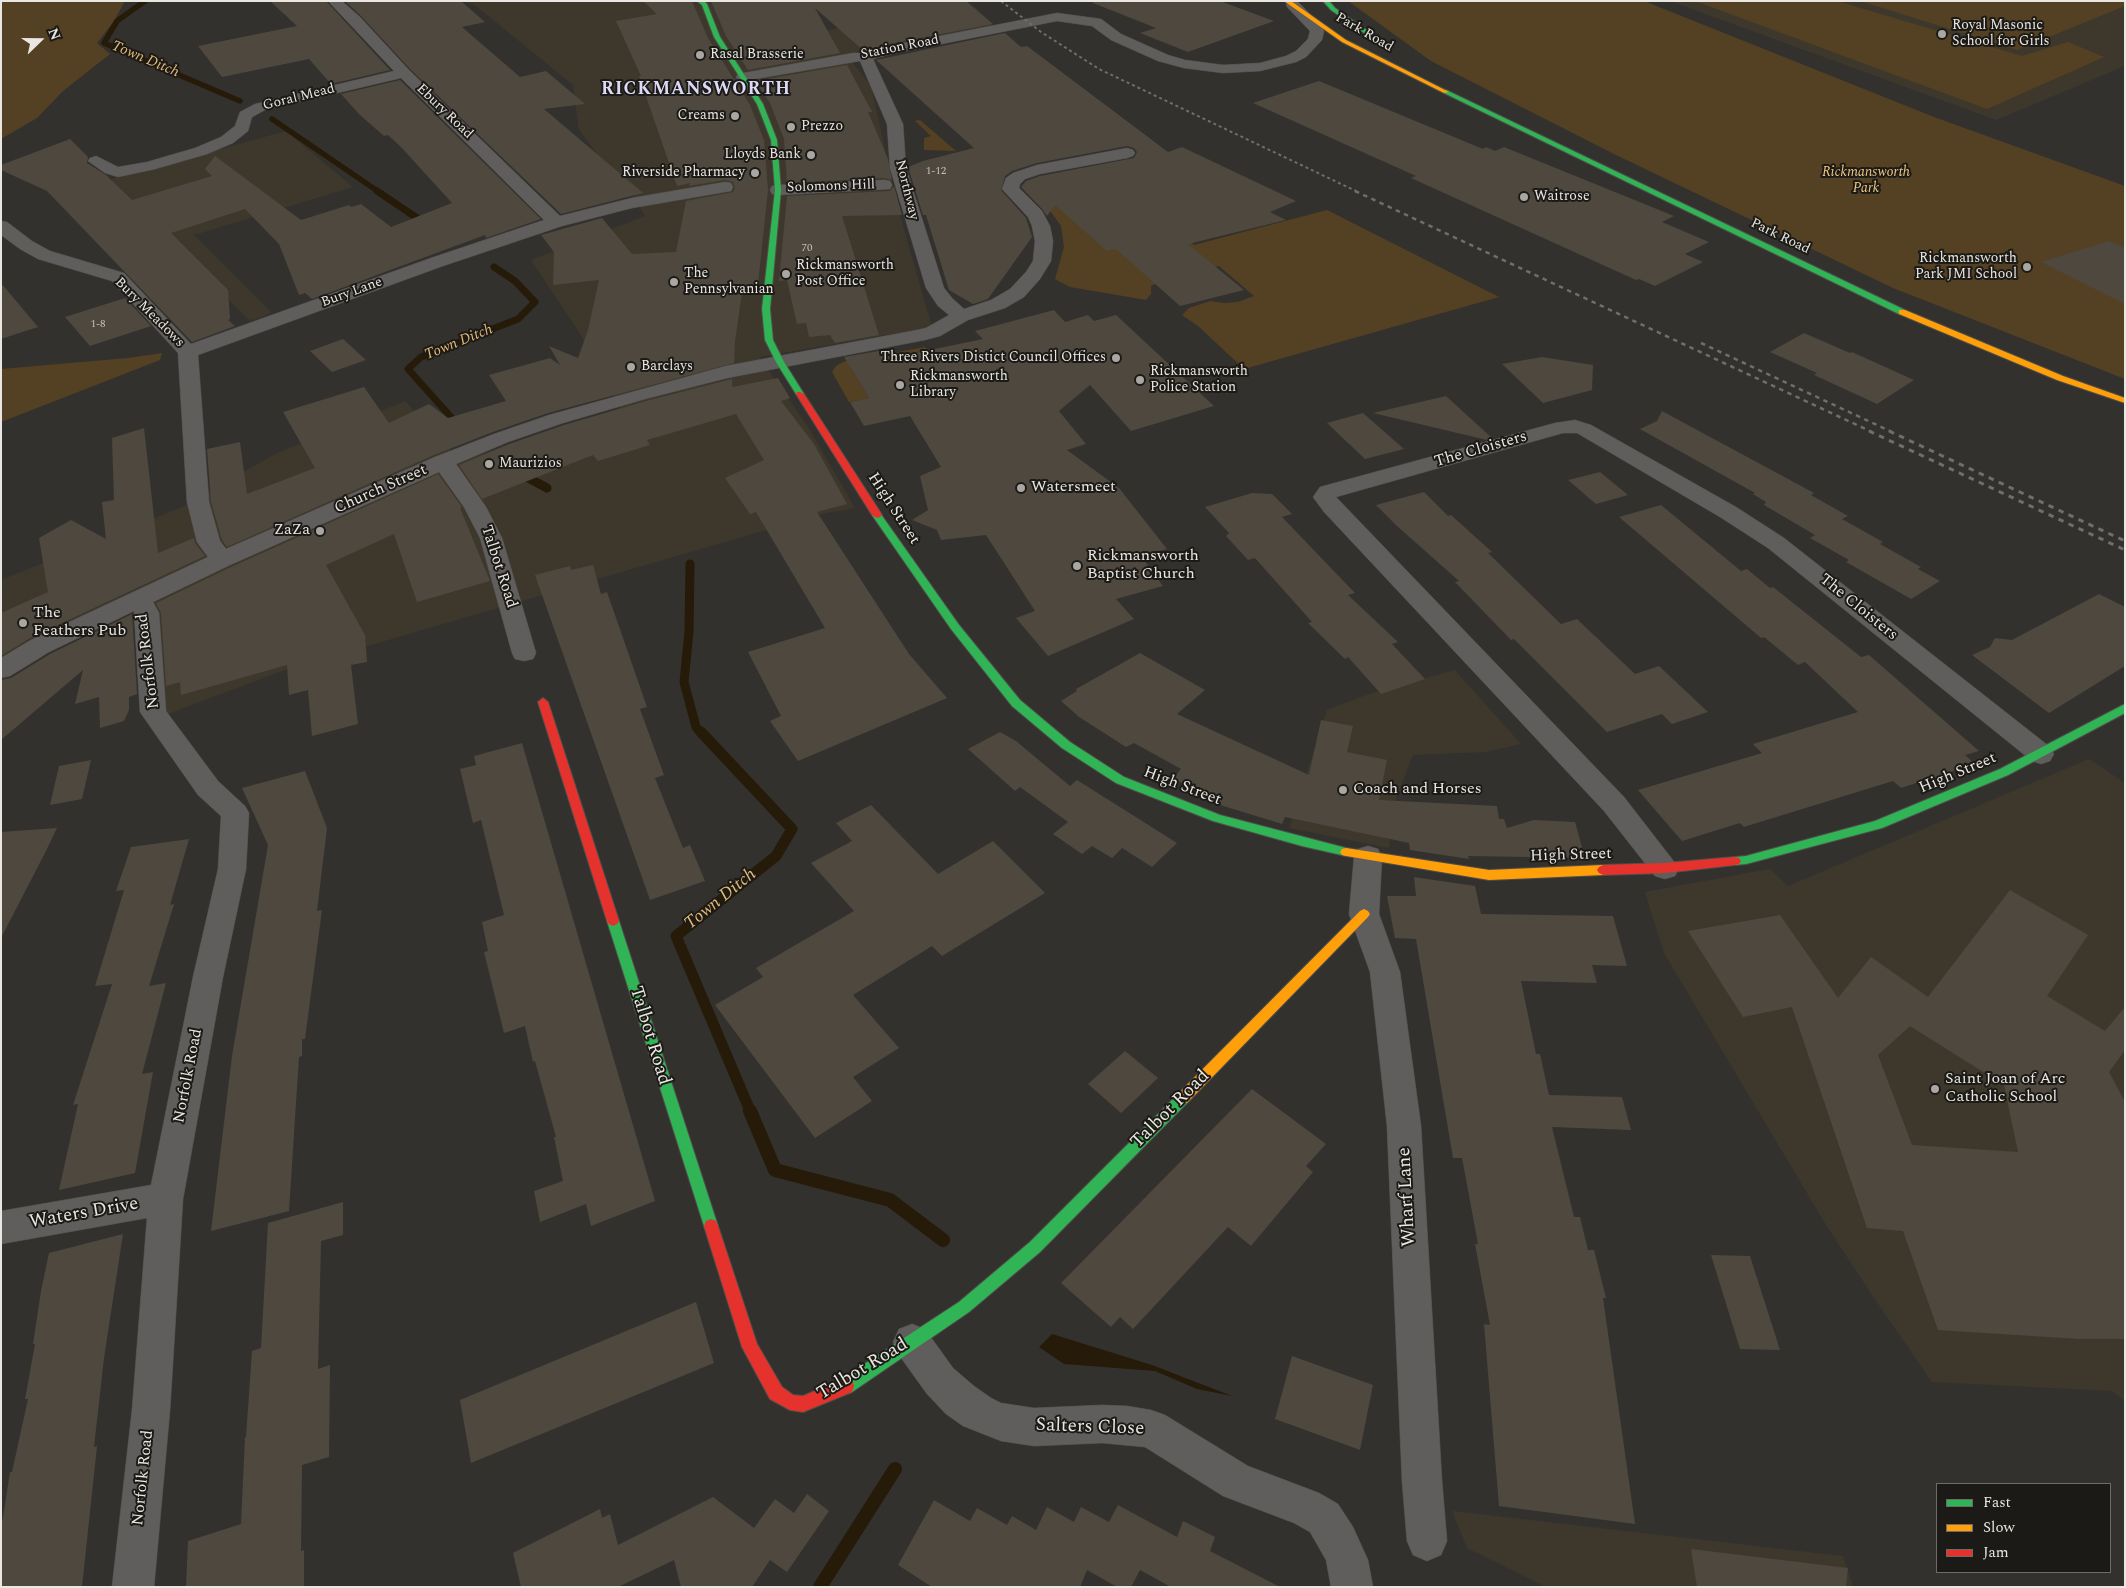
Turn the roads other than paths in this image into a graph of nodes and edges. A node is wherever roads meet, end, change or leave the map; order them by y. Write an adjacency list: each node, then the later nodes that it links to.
1 (334, 1): 8 (street, Ebury Road)
2 (700, 1): 9 (street, High Street)
3 (1326, 1): 10 (street, Park Road)
4 (1290, 3): 6 (street); 10 (street, Park Road)
5 (1078, 6): 6 (street)
6 (1096, 22): 7 (street, Station Road)
7 (865, 57): 9 (street, Station Road); 18 (street, Northway)
8 (404, 73): 12 (street, Goral Mead); 16 (street, Ebury Road)
9 (743, 77): 15 (street, High Street)
10 (1430, 84): 21 (street, Park Road)
11 (1127, 154): 18 (street)
12 (96, 161)
13 (884, 185): 15 (street, Solomons Hill)
14 (725, 187): 16 (street, Bury Lane)
15 (778, 190): 20 (street, High Street)
16 (556, 222): 19 (street, Bury Lane)
17 (1, 226): 19 (street, Bury Meadows)
18 (961, 316): 20 (street)
19 (188, 352): 23 (street)
20 (780, 362): 22 (street, Church Street); 30 (street, High Street)
21 (2125, 401)
22 (443, 462): 23 (street, Church Street); 25 (street, Talbot Road)
23 (222, 560): 24 (street, Church Street)
24 (139, 599): 26 (street, Church Street); 33 (street, Norfolk Road)
25 (524, 653)
26 (1, 670)
27 (543, 702): 35 (street, Talbot Road)
28 (2125, 708): 29 (street, High Street)
29 (2041, 754): 31 (street, High Street); 31 (street, The Cloisters)
30 (1368, 857): 31 (street, High Street); 32 (street, Wharf Lane)
31 (1665, 868)
32 (1364, 914): 35 (street, Talbot Road); 36 (street, Wharf Lane)
33 (166, 1198): 34 (street, Waters Drive); 37 (street, Norfolk Road)
34 (1, 1228)
35 (912, 1342): 38 (street, Salters Close)
36 (1427, 1541)
37 (132, 1587)
38 (1352, 1587)

